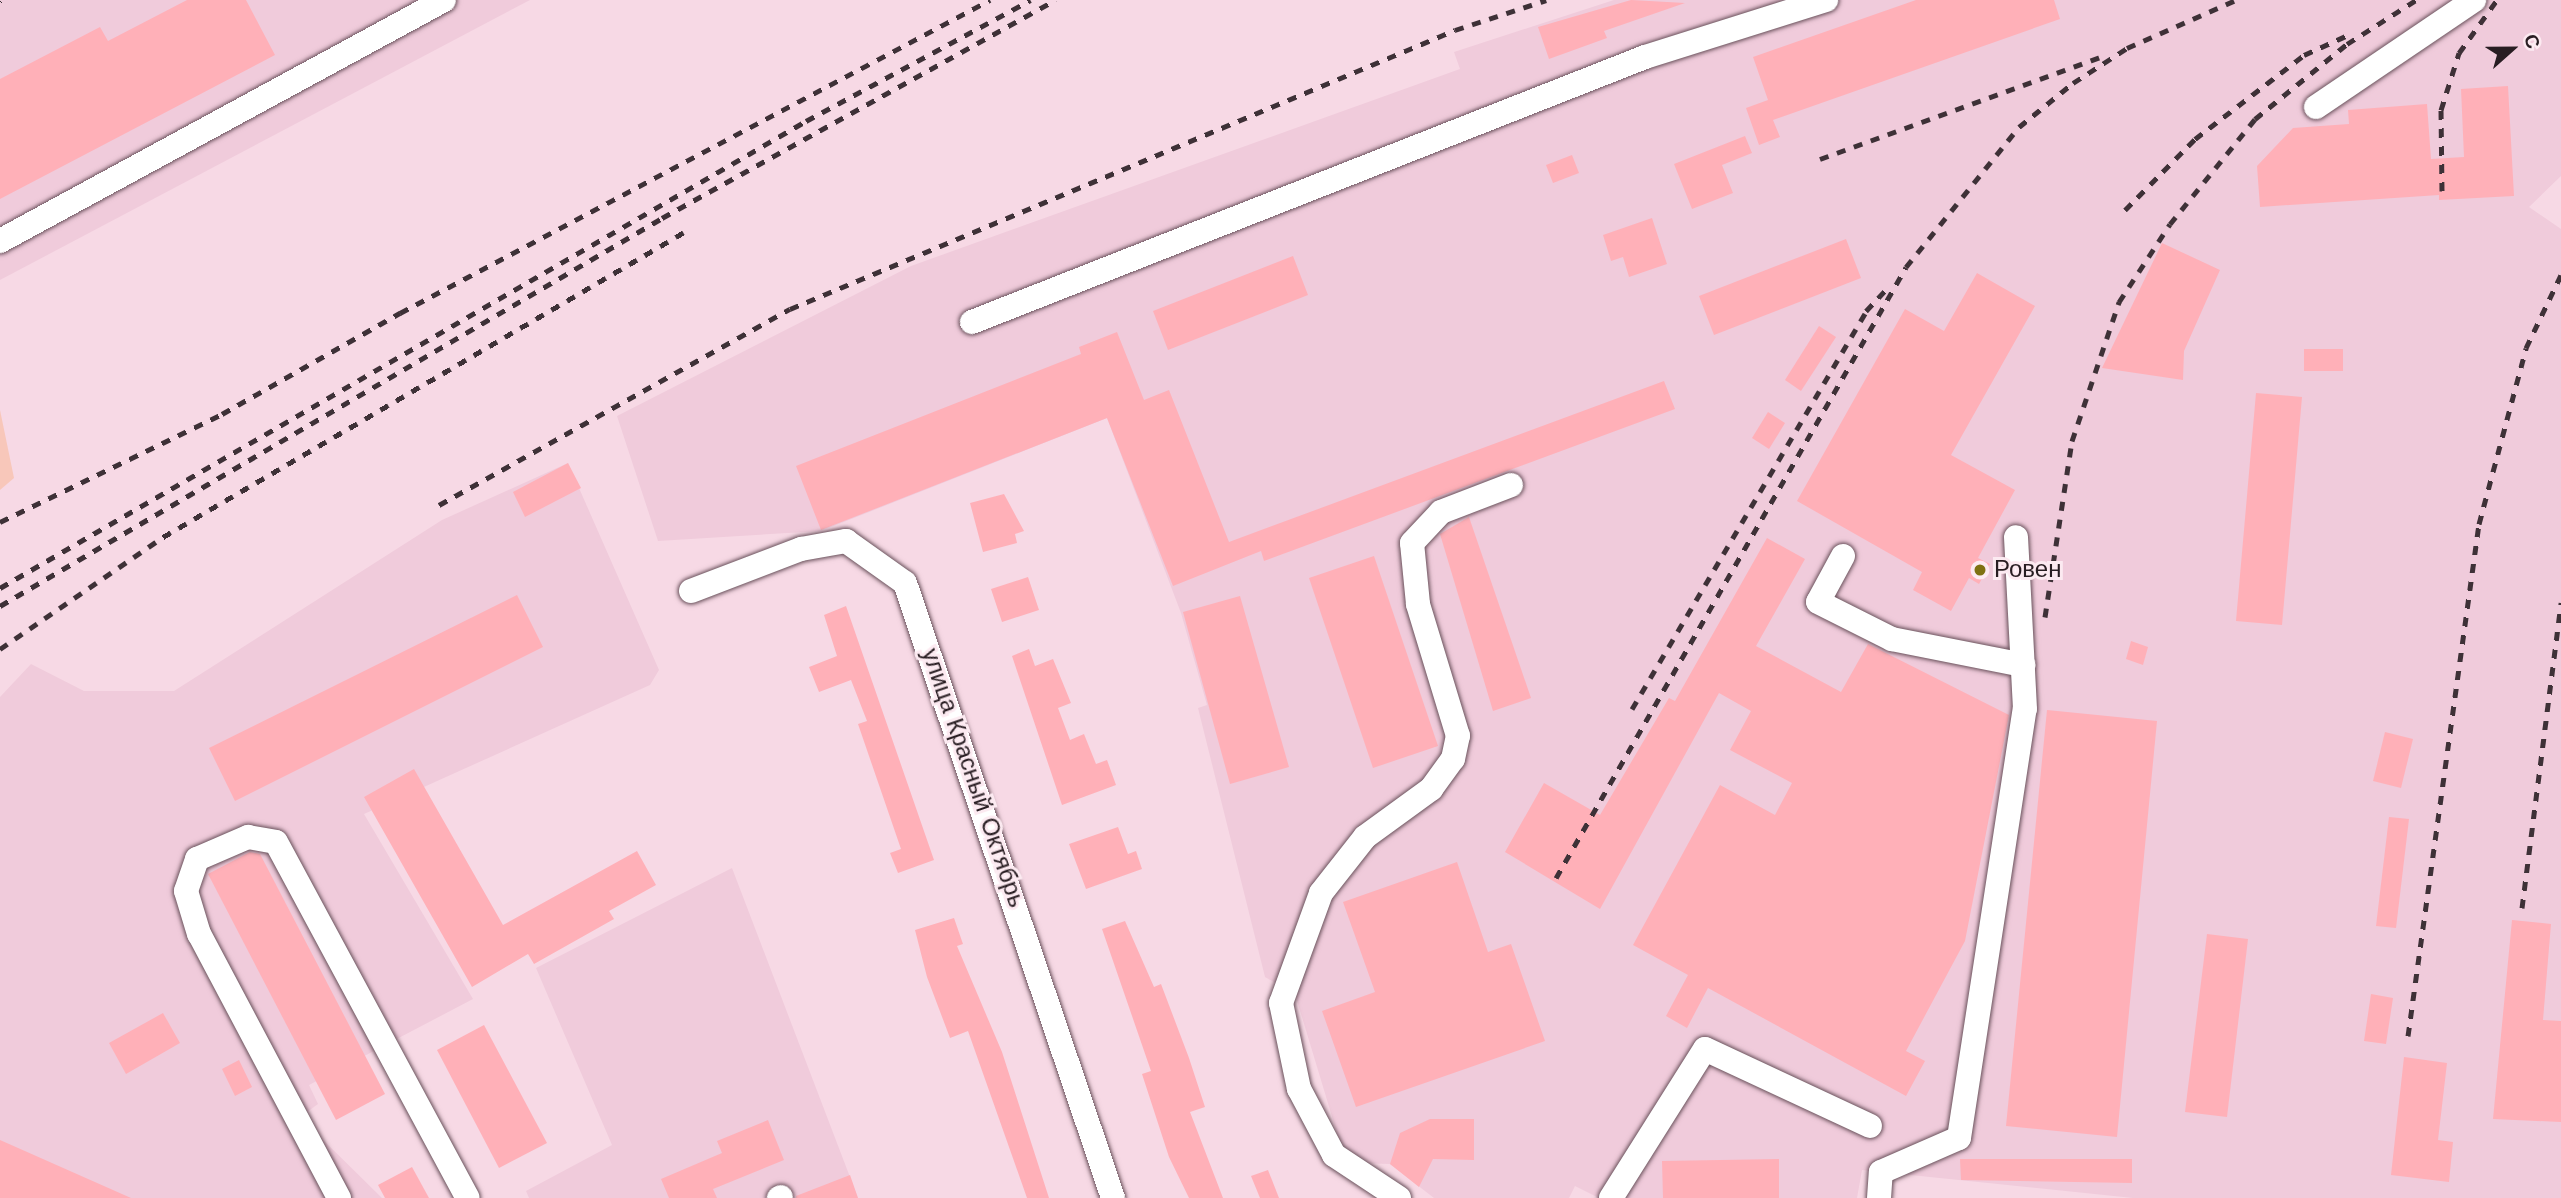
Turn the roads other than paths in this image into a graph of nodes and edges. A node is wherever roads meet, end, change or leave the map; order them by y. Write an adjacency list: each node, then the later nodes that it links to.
1 (444, 0): 5 (street)
2 (1826, 0): 6 (street)
3 (2474, 0): 4 (street)
4 (2316, 107)
5 (0, 242)
6 (972, 323)
7 (1511, 485): 16 (street)
8 (2016, 537): 11 (street)
9 (1843, 556): 11 (street)
10 (691, 591): 15 (street, улица Красный Октябрь)
11 (2023, 665): 18 (street)
12 (1870, 1126): 17 (street)
13 (339, 1198): 14 (street)
14 (468, 1198)
15 (1113, 1198)
16 (1399, 1198)
17 (1611, 1198)
18 (1879, 1198)

